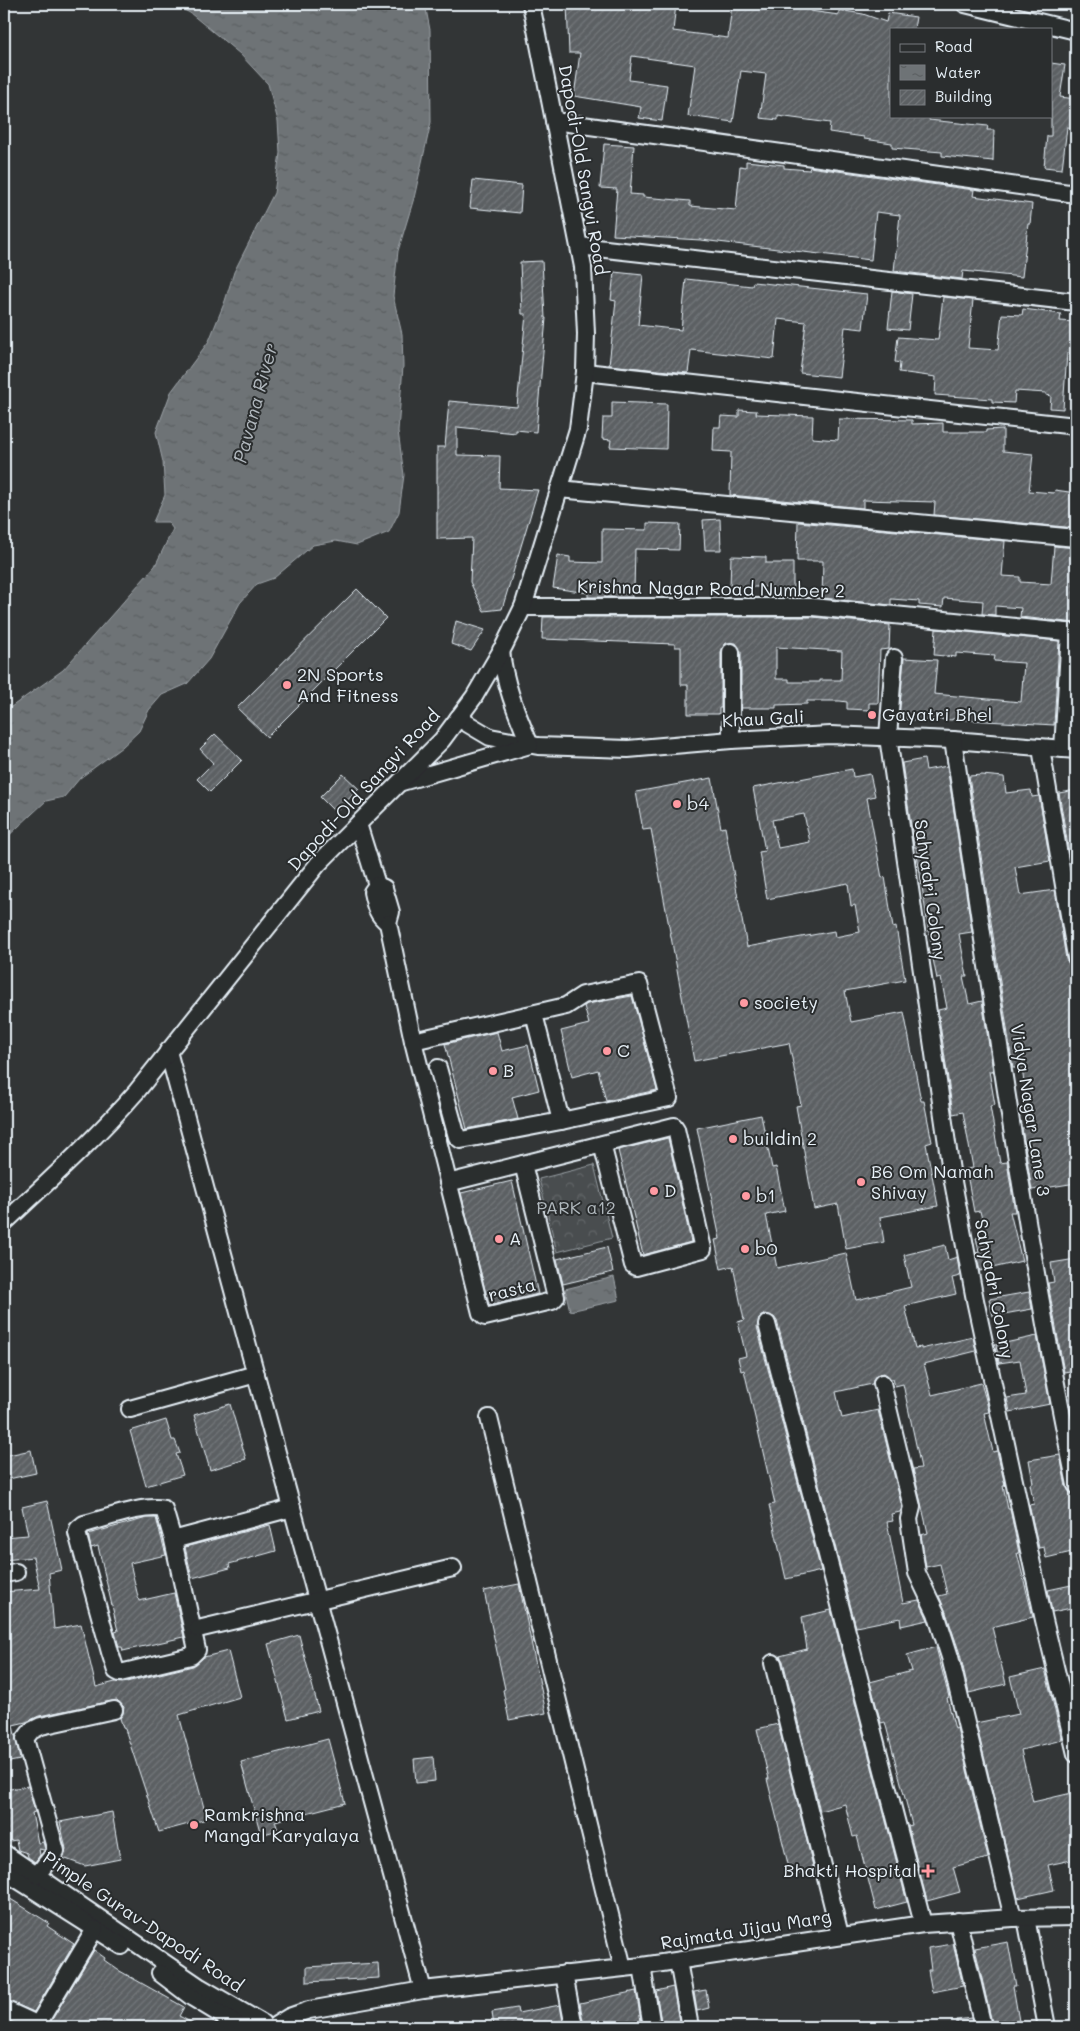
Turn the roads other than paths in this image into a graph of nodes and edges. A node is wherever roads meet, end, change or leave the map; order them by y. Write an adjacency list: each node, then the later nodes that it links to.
1 (531, 4): 4 (street, Dapodi-Old Sangvi Road)
2 (966, 4): 3 (street)
3 (1076, 31)
4 (554, 121): 5 (street); 6 (street, Dapodi-Old Sangvi Road)
5 (1076, 194)
6 (579, 246): 7 (street); 8 (street, Dapodi-Old Sangvi Road)
7 (1076, 302)
8 (584, 372): 9 (street); 10 (street, Dapodi-Old Sangvi Road)
9 (1076, 426)
10 (560, 489): 11 (street); 12 (street, Dapodi-Old Sangvi Road)
11 (1076, 538)
12 (523, 607): 13 (street, Krishna Nagar Road Number 2); 14 (street, Dapodi-Old Sangvi Road)
13 (1073, 632): 23 (street)
14 (501, 650): 17 (street, Dapodi-Old Sangvi Road); 21 (street)
15 (730, 652): 19 (street)
16 (894, 658): 18 (street, Sahyadri Colony)
17 (458, 718): 21 (street, Khau Gali); 24 (street, Dapodi-Old Sangvi Road)
18 (888, 737): 19 (street, Khau Gali); 20 (street, Khau Gali); 49 (street, Sahyadri Colony)
19 (731, 740): 21 (street, Khau Gali)
20 (953, 740): 22 (street, Khau Gali); 41 (street, Vidya Nagar Lane 3)
21 (530, 745): 24 (street)
22 (1041, 748): 23 (street, Khau Gali); 26 (street)
23 (1070, 750)
24 (398, 784): 25 (street, Dapodi-Old Sangvi Road)
25 (358, 824): 28 (street, rasta); 29 (street, Dapodi-Old Sangvi Road)
26 (1076, 956)
27 (534, 1014): 28 (street); 31 (street); 31 (street)
28 (413, 1042): 34 (street, rasta)
29 (168, 1052): 35 (street, Dapodi-Old Sangvi Road); 37 (street)
30 (438, 1068): 31 (street)
31 (561, 1121)
32 (602, 1144): 32 (street); 33 (street)
33 (523, 1164): 34 (street); 34 (street, rasta)
34 (448, 1183)
35 (4, 1222)
36 (767, 1324): 56 (street)
37 (256, 1374): 39 (street); 42 (street)
38 (882, 1383): 54 (street)
39 (130, 1409)
40 (489, 1418): 61 (street)
41 (1076, 1485)
42 (292, 1508): 43 (street); 45 (street)
43 (173, 1540): 43 (street)
44 (453, 1568): 45 (street)
45 (317, 1599): 46 (street); 63 (street)
46 (198, 1629)
47 (773, 1663): 58 (street)
48 (114, 1710): 52 (street)
49 (1076, 1754)
50 (4, 1853): 52 (street, Pimple Gurav-Dapodi Road)
51 (4, 1871): 57 (street, Pimple Gurav-Dapodi Road)
52 (36, 1875): 66 (street, Pimple Gurav-Dapodi Road)
53 (1076, 1917): 54 (street, Rajmata Jijau Marg)
54 (1020, 1918): 55 (street, Rajmata Jijau Marg); 72 (street)
55 (958, 1921): 56 (street, Rajmata Jijau Marg); 71 (street)
56 (923, 1924): 58 (street, Rajmata Jijau Marg)
57 (94, 1929): 65 (street); 67 (street, Pimple Gurav-Dapodi Road)
58 (840, 1935): 59 (street, Rajmata Jijau Marg)
59 (678, 1961): 60 (street, Rajmata Jijau Marg); 70 (street)
60 (642, 1966): 61 (street, Rajmata Jijau Marg); 69 (street)
61 (623, 1968): 62 (street, Rajmata Jijau Marg)
62 (564, 1974): 63 (street, Rajmata Jijau Marg); 68 (street)
63 (423, 1990): 66 (street, Rajmata Jijau Marg)
64 (4, 2009): 65 (street)
65 (41, 2025)
66 (268, 2026)
67 (241, 2027)
68 (574, 2027)
69 (652, 2027)
70 (690, 2027)
71 (983, 2027)
72 (1048, 2027)

